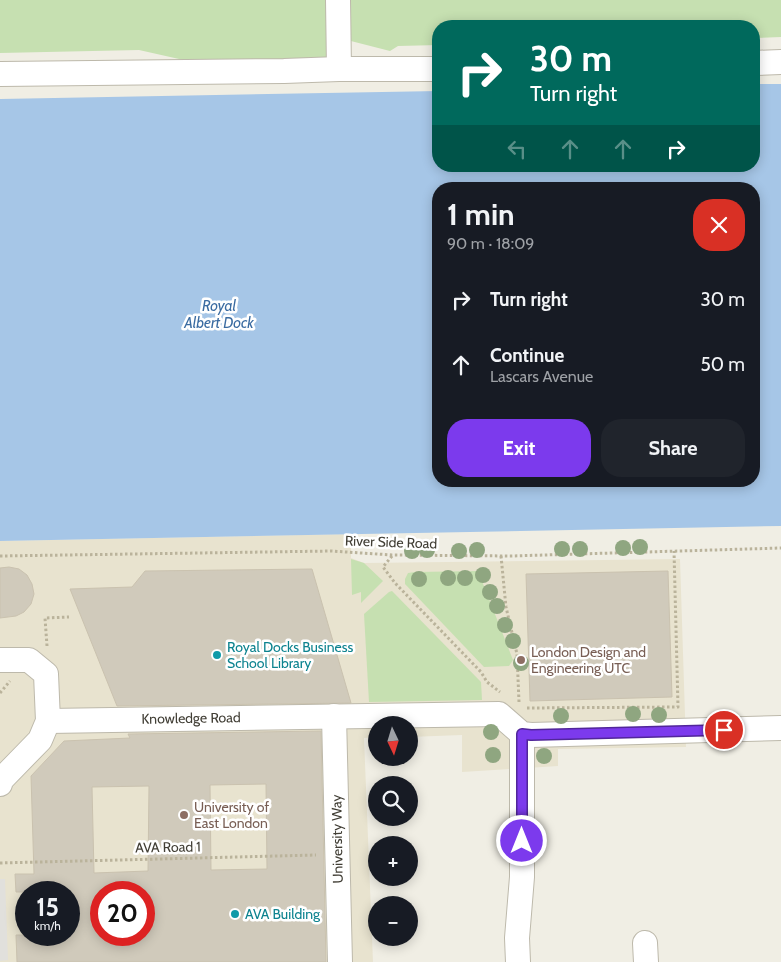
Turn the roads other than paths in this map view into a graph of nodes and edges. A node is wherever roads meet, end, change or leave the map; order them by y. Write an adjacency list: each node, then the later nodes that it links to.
1 (338, 0): 4 (lane)
2 (781, 62): 3 (lane)
3 (760, 63)
4 (339, 68): 5 (lane); 6 (lane)
5 (432, 69)
6 (0, 74)
7 (0, 660): 9 (lane)
8 (334, 716): 9 (lane, Knowledge Road); 11 (lane, Knowledge Road); 14 (lane, University Way)
9 (48, 721): 12 (lane)
10 (781, 728): 11 (lane)
11 (522, 734): 13 (lane)
12 (0, 784)
13 (522, 877): 15 (lane); 16 (lane)
14 (340, 962)
15 (518, 962)
16 (536, 962)

